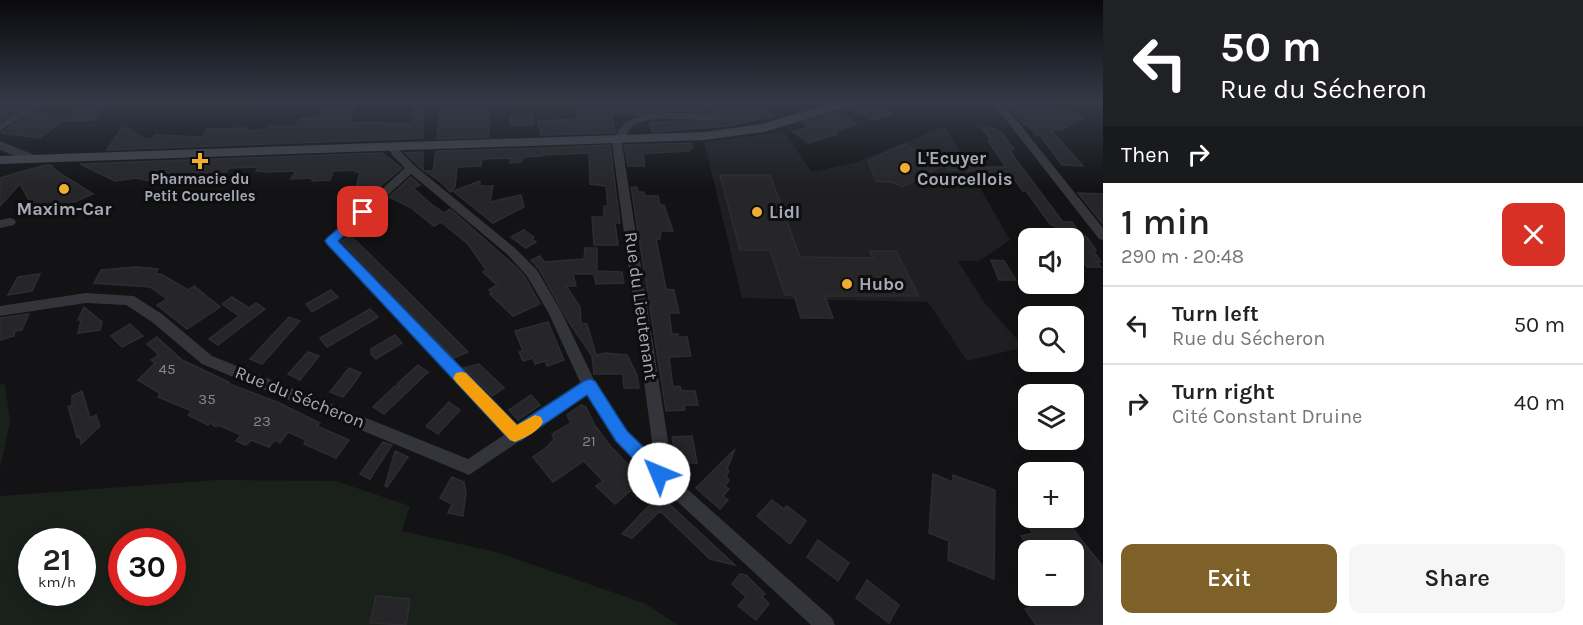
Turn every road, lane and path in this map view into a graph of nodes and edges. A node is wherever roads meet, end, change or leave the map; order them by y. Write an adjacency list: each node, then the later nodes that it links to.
1 (625, 131): 4 (street)
2 (747, 131): 4 (main road)
3 (1020, 131): 10 (street)
4 (620, 138): 6 (main road); 14 (street, Rue du Lieutenant)
5 (0, 146): 7 (street)
6 (393, 146): 7 (main road); 9 (street)
7 (27, 157): 8 (main road)
8 (0, 160)
9 (411, 168): 12 (street); 13 (street)
10 (1103, 236)
11 (0, 311): 13 (street, Rue du Sécheron)
12 (590, 386): 13 (street, Rue du Sécheron); 14 (street)
13 (515, 435)
14 (659, 474): 15 (street)
15 (825, 625)

